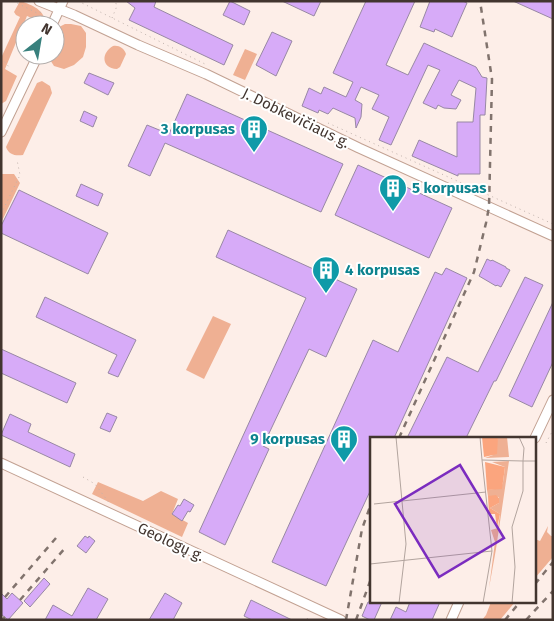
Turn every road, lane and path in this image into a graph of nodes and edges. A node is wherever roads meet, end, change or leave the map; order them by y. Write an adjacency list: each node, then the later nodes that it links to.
1 (13, 1): 4 (path)
2 (78, 1): 6 (path)
3 (115, 1): 6 (path)
4 (42, 3): 5 (street, J. Dobkevičiaus g.)
5 (61, 5): 16 (street, J. Dobkevičiaus g.)
6 (112, 18): 8 (path)
7 (1, 58): 10 (path)
8 (204, 63)
9 (33, 65): 12 (street)
10 (10, 68)
11 (324, 121): 15 (path)
12 (1, 132)
13 (17, 160): 14 (path)
14 (1, 214)
15 (553, 224)
16 (553, 236)
17 (553, 400): 19 (street)
18 (553, 430): 20 (path)
19 (535, 437)
20 (546, 443)
21 (1, 464): 27 (street, Geologų g.)
22 (83, 477): 23 (path)
23 (111, 505)
24 (459, 604): 28 (street)
25 (309, 616): 26 (path)
26 (307, 620)
27 (341, 620)
28 (451, 620)

